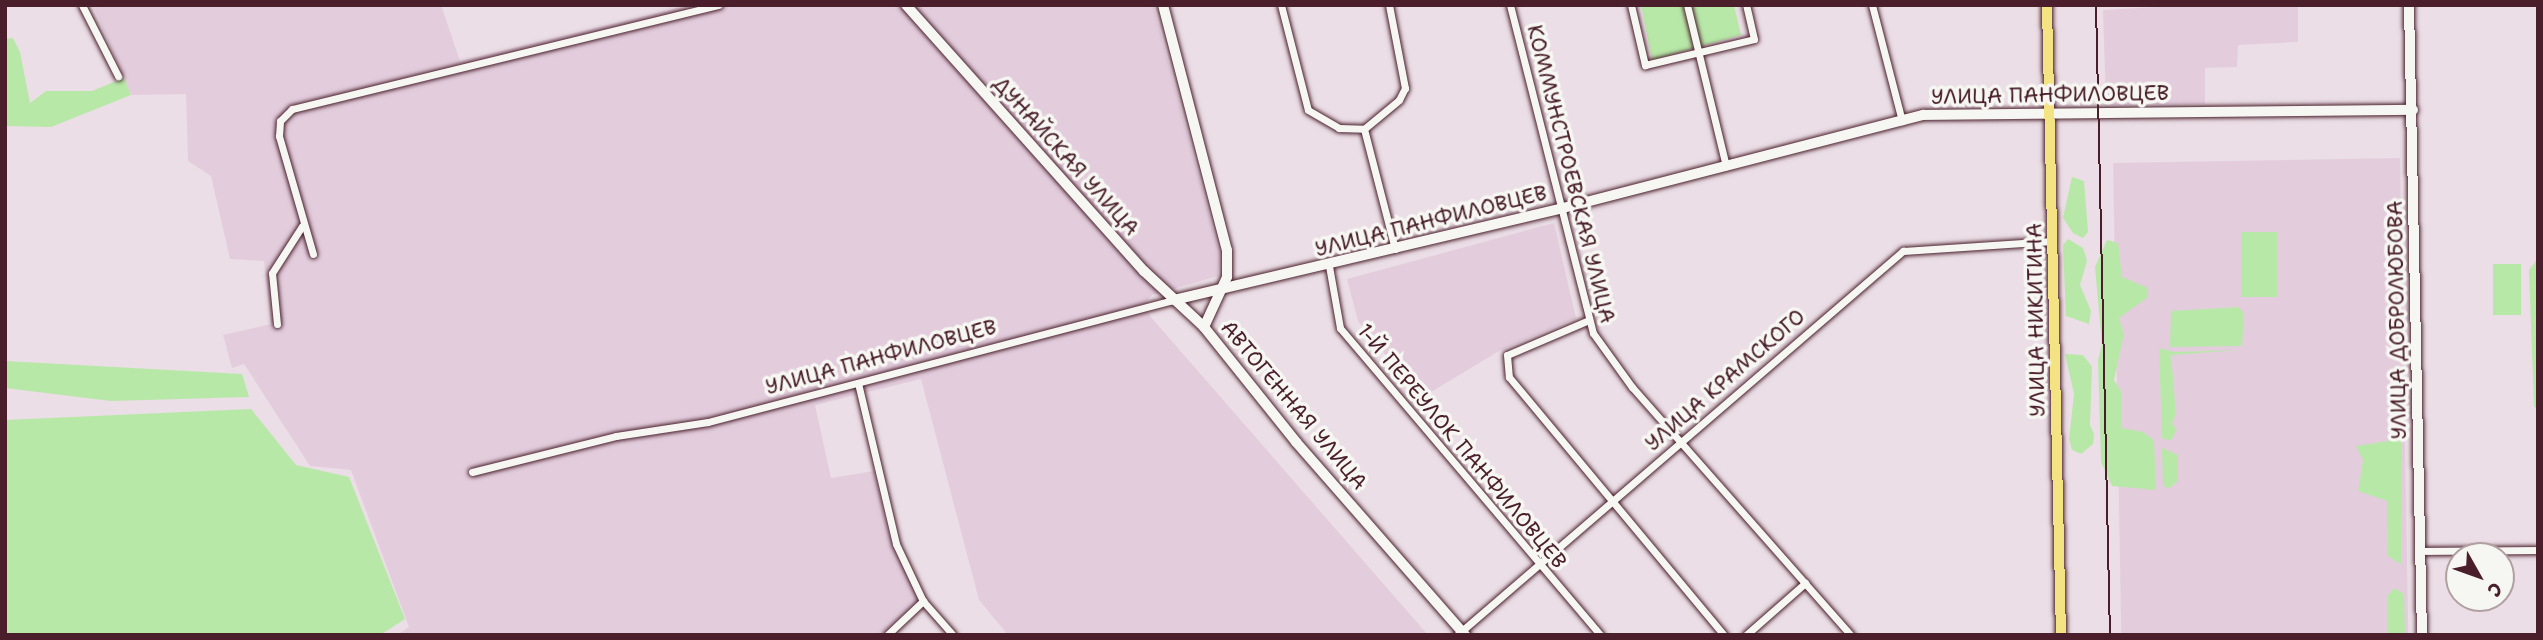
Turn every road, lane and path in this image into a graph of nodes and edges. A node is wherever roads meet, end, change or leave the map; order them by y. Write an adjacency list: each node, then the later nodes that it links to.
1 (82, 5): 15 (street)
2 (718, 5): 22 (street)
3 (906, 5): 28 (street, ДУНАЙСКАЯ УЛИЦА)
4 (1163, 5): 27 (street, АВТОГЕННАЯ УЛИЦА)
5 (1280, 5): 19 (street)
6 (1389, 5): 19 (street)
7 (1510, 5): 21 (street, КОММУНСТРОЕВСКАЯ УЛИЦА)
8 (1631, 5): 14 (street)
9 (1687, 5): 14 (street)
10 (1746, 5): 14 (street)
11 (1872, 5): 18 (street)
12 (2047, 5): 17 (main road, УЛИЦА НИКИТИНА)
13 (2409, 5): 16 (street, УЛИЦА ДОБРОЛЮБОВА)
14 (1698, 52): 20 (street)
15 (118, 76)
16 (2413, 110): 17 (street, УЛИЦА ПАНФИЛОВЦЕВ); 37 (street, УЛИЦА ДОБРОЛЮБОВА)
17 (2050, 114): 18 (street, УЛИЦА ПАНФИЛОВЦЕВ); 23 (main road, УЛИЦА НИКИТИНА)
18 (1902, 121): 20 (street, УЛИЦА ПАНФИЛОВЦЕВ)
19 (1364, 129): 24 (street)
20 (1726, 166): 21 (street, УЛИЦА ПАНФИЛОВЦЕВ)
21 (1563, 208): 24 (street, УЛИЦА ПАНФИЛОВЦЕВ); 29 (street, КОММУНСТРОЕВСКАЯ УЛИЦА)
22 (302, 226): 25 (street); 30 (street)
23 (2053, 241): 33 (street, УЛИЦА КРАМСКОГО); 48 (main road, УЛИЦА НИКИТИНА)
24 (1395, 250): 26 (street, УЛИЦА ПАНФИЛОВЦЕВ)
25 (313, 254)
26 (1329, 266): 27 (street, УЛИЦА ПАНФИЛОВЦЕВ); 38 (street, 1-Й ПЕРЕУЛОК ПАНФИЛОВЦЕВ)
27 (1220, 289): 28 (street, УЛИЦА ПАНФИЛОВЦЕВ); 31 (street, АВТОГЕННАЯ УЛИЦА)
28 (1174, 300): 31 (street, ДУНАЙСКАЯ УЛИЦА); 32 (street, УЛИЦА ПАНФИЛОВЦЕВ)
29 (1589, 320): 33 (street, КОММУНСТРОЕВСКАЯ УЛИЦА); 35 (street)
30 (277, 324)
31 (1204, 327): 41 (street, АВТОГЕННАЯ УЛИЦА)
32 (858, 383): 34 (street, УЛИЦА ПАНФИЛОВЦЕВ); 40 (street)
33 (1681, 440): 35 (street, УЛИЦА КРАМСКОГО); 39 (street, КОММУНСТРОЕВСКАЯ УЛИЦА)
34 (472, 472)
35 (1611, 502): 38 (street, УЛИЦА КРАМСКОГО); 45 (street)
36 (2538, 550): 37 (street)
37 (2420, 551): 49 (street, УЛИЦА ДОБРОЛЮБОВА)
38 (1539, 565): 41 (street, УЛИЦА КРАМСКОГО); 44 (street, 1-Й ПЕРЕУЛОК ПАНФИЛОВЦЕВ)
39 (1805, 583): 46 (street); 47 (street, КОММУНСТРОЕВСКАЯ УЛИЦА)
40 (923, 601): 42 (street); 43 (street)
41 (1461, 633)
42 (887, 635)
43 (953, 635)
44 (1600, 635)
45 (1724, 635)
46 (1746, 635)
47 (1851, 635)
48 (2061, 635)
49 (2421, 635)

